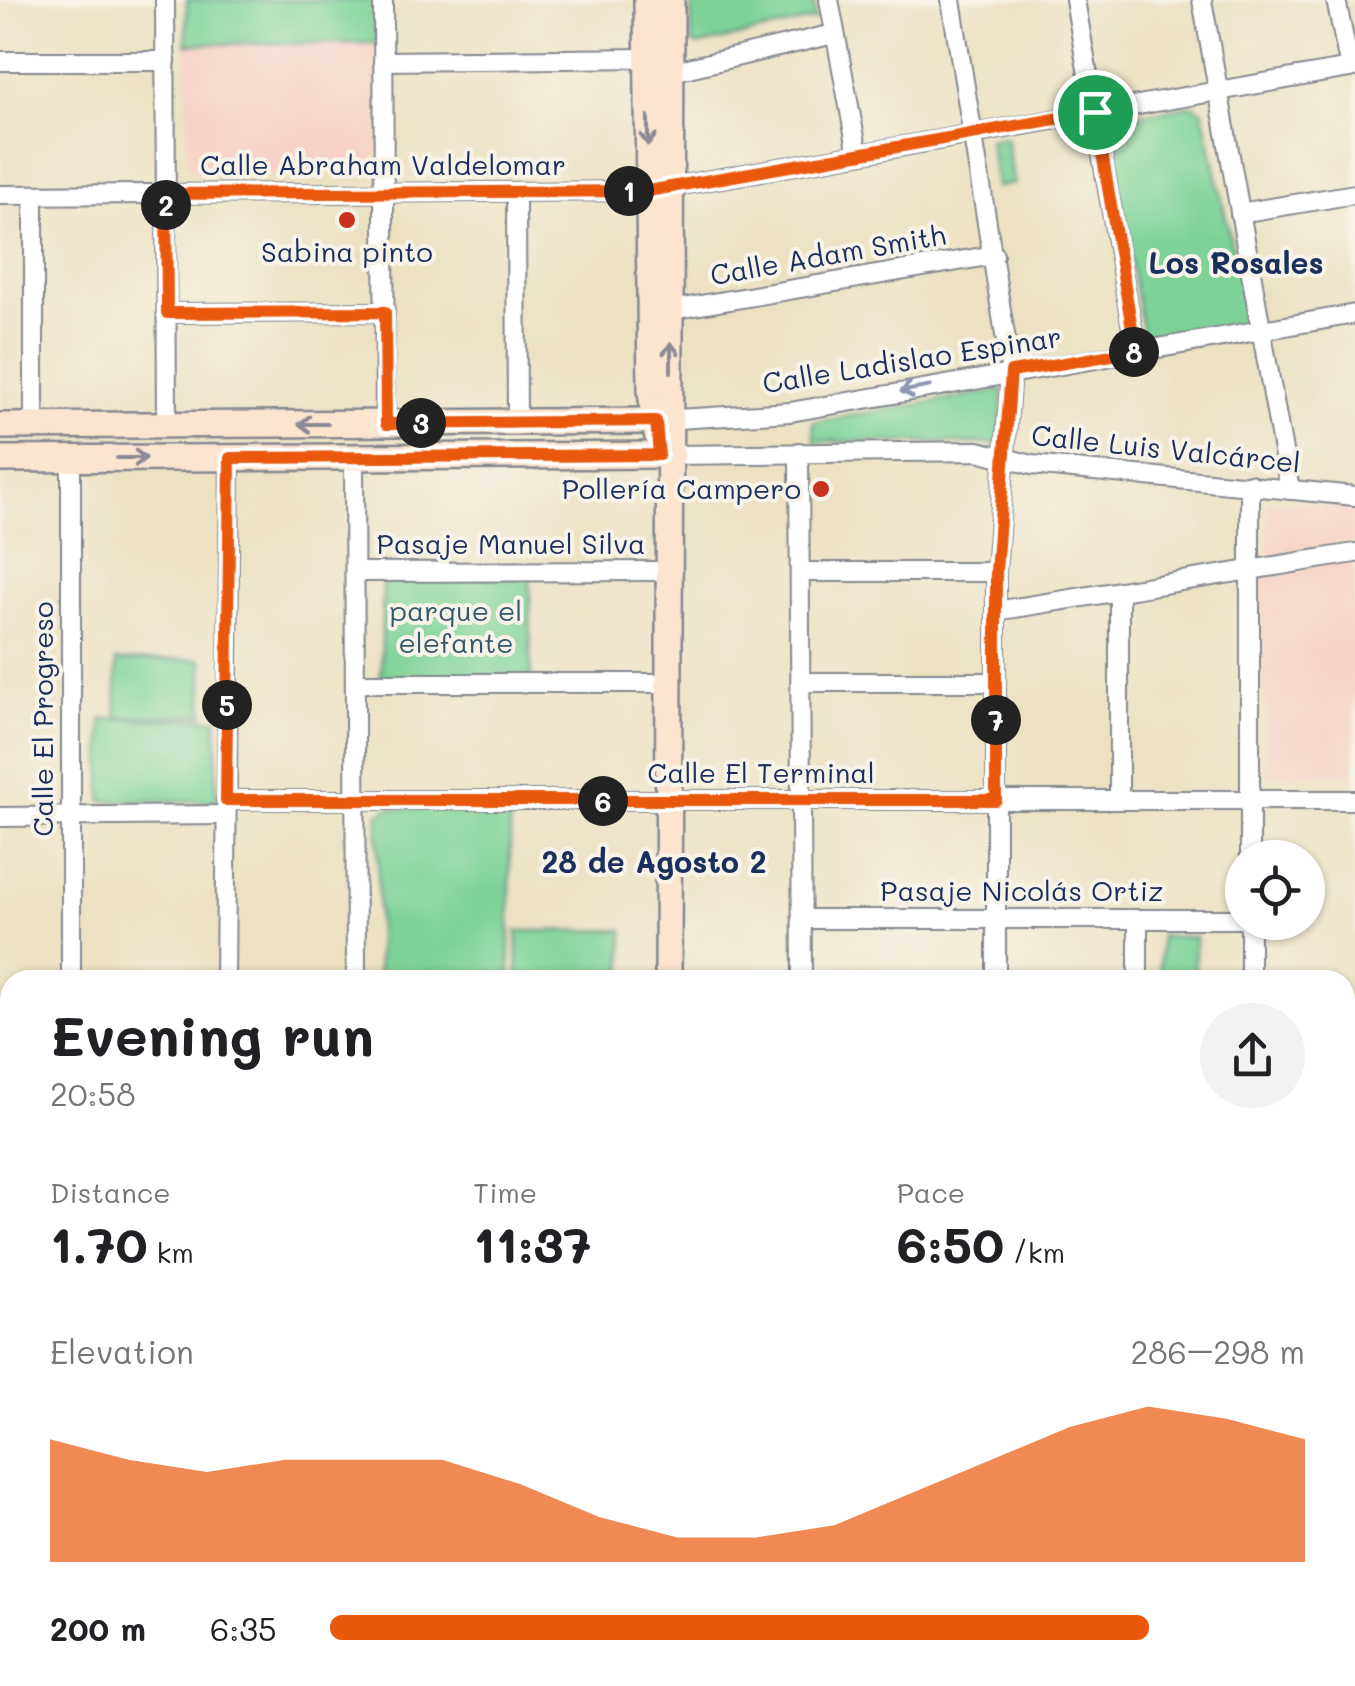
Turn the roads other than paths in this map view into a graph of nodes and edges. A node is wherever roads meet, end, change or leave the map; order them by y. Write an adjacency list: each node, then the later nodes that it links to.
1 (165, 0): 13 (street)
2 (383, 0): 14 (street)
3 (648, 0): 11 (street)
4 (670, 0): 16 (street)
5 (829, 0): 10 (street)
6 (951, 0): 19 (street)
7 (1075, 0): 18 (street)
8 (1202, 0): 17 (street)
9 (1336, 0): 15 (street)
10 (834, 34): 16 (street); 20 (street)
11 (648, 58): 14 (street); 21 (street, one-way to 21)
12 (0, 61): 13 (street)
13 (166, 61): 24 (street)
14 (384, 61): 23 (street)
15 (1352, 67): 17 (street, Calle Abraham Valdelomar)
16 (671, 72): 21 (street)
17 (1218, 91): 18 (street, Calle Abraham Valdelomar); 28 (street)
18 (1095, 112): 19 (street, Calle Abraham Valdelomar); 35 (street)
19 (974, 134): 20 (street, Calle Abraham Valdelomar); 29 (street)
20 (858, 154): 21 (street, Calle Abraham Valdelomar)
21 (660, 189): 22 (street, Calle Abraham Valdelomar); 30 (street); 37 (street)
22 (516, 192): 23 (street, Calle Abraham Valdelomar); 38 (street)
23 (384, 193): 24 (street, Calle Abraham Valdelomar); 31 (street)
24 (166, 194): 27 (street, Calle Abraham Valdelomar); 32 (street)
25 (1355, 194): 28 (street)
26 (0, 195): 27 (street, Calle Abraham Valdelomar)
27 (34, 195): 42 (street)
28 (1240, 213): 34 (street)
29 (994, 255): 30 (street, Calle Adam Smith); 36 (street)
30 (671, 310): 37 (street, one-way to 30)
31 (385, 312): 32 (street); 39 (street)
32 (167, 313): 40 (street)
33 (1355, 314): 34 (street, Calle Ladislao Espinar)
34 (1261, 329): 35 (street, Calle Ladislao Espinar); 51 (street)
35 (1136, 351): 36 (street, Calle Ladislao Espinar)
36 (1011, 372): 37 (street, Calle Ladislao Espinar, one-way to 37); 45 (street)
37 (664, 419): 38 (street); 44 (street)
38 (517, 422): 39 (street)
39 (386, 424): 40 (street, one-way to 40)
40 (168, 425): 42 (street)
41 (0, 426): 42 (street)
42 (34, 426)
43 (800, 452): 44 (street, Calle Luis Valcárcel); 45 (street, Calle Luis Valcárcel); 57 (street)
44 (666, 455): 46 (street); 56 (street)
45 (1006, 456): 50 (street, Calle Luis Valcárcel); 58 (street)
46 (354, 457): 47 (street); 55 (street)
47 (230, 458): 49 (street, one-way to 47); 72 (street)
48 (0, 459): 49 (street)
49 (71, 459): 74 (street, Calle El Progreso)
50 (1250, 484): 51 (street, Calle Luis Valcárcel); 54 (street)
51 (1290, 490): 52 (street, Calle Luis Valcárcel)
52 (1355, 496)
53 (1355, 553): 54 (street)
54 (1250, 570): 59 (street); 69 (street)
55 (354, 572): 56 (street, Pasaje Manuel Silva); 64 (street)
56 (668, 572): 61 (street)
57 (802, 572): 58 (street); 62 (street)
58 (996, 572): 60 (street)
59 (1119, 591): 60 (street); 68 (street)
60 (996, 611): 63 (street)
61 (668, 682): 64 (street); 65 (street)
62 (802, 682): 63 (street); 66 (street)
63 (996, 682): 67 (street)
64 (355, 683): 71 (street)
65 (668, 800): 66 (street, Calle El Terminal); 71 (street, Calle El Terminal); 84 (street)
66 (802, 800): 67 (street, Calle El Terminal); 77 (street)
67 (996, 800): 68 (street, Calle El Terminal); 78 (street)
68 (1119, 800): 69 (street, Calle El Terminal)
69 (1250, 800): 70 (street, Calle El Terminal); 75 (street)
70 (1355, 800)
71 (356, 801): 72 (street, Calle El Terminal); 83 (street)
72 (226, 808): 74 (street, Calle El Terminal); 82 (street)
73 (0, 817): 74 (street, Calle El Terminal)
74 (71, 817): 81 (street, Calle El Progreso)
75 (1250, 840)
76 (1225, 918): 79 (street, Pasaje Nicolás Ortiz)
77 (802, 919): 78 (street, Pasaje Nicolás Ortiz); 85 (street)
78 (996, 919): 79 (street, Pasaje Nicolás Ortiz); 86 (street)
79 (1138, 919): 87 (street)
80 (1250, 940): 88 (street)
81 (71, 970)
82 (225, 970)
83 (356, 970)
84 (668, 970)
85 (802, 970)
86 (996, 970)
87 (1138, 970)
88 (1250, 970)

